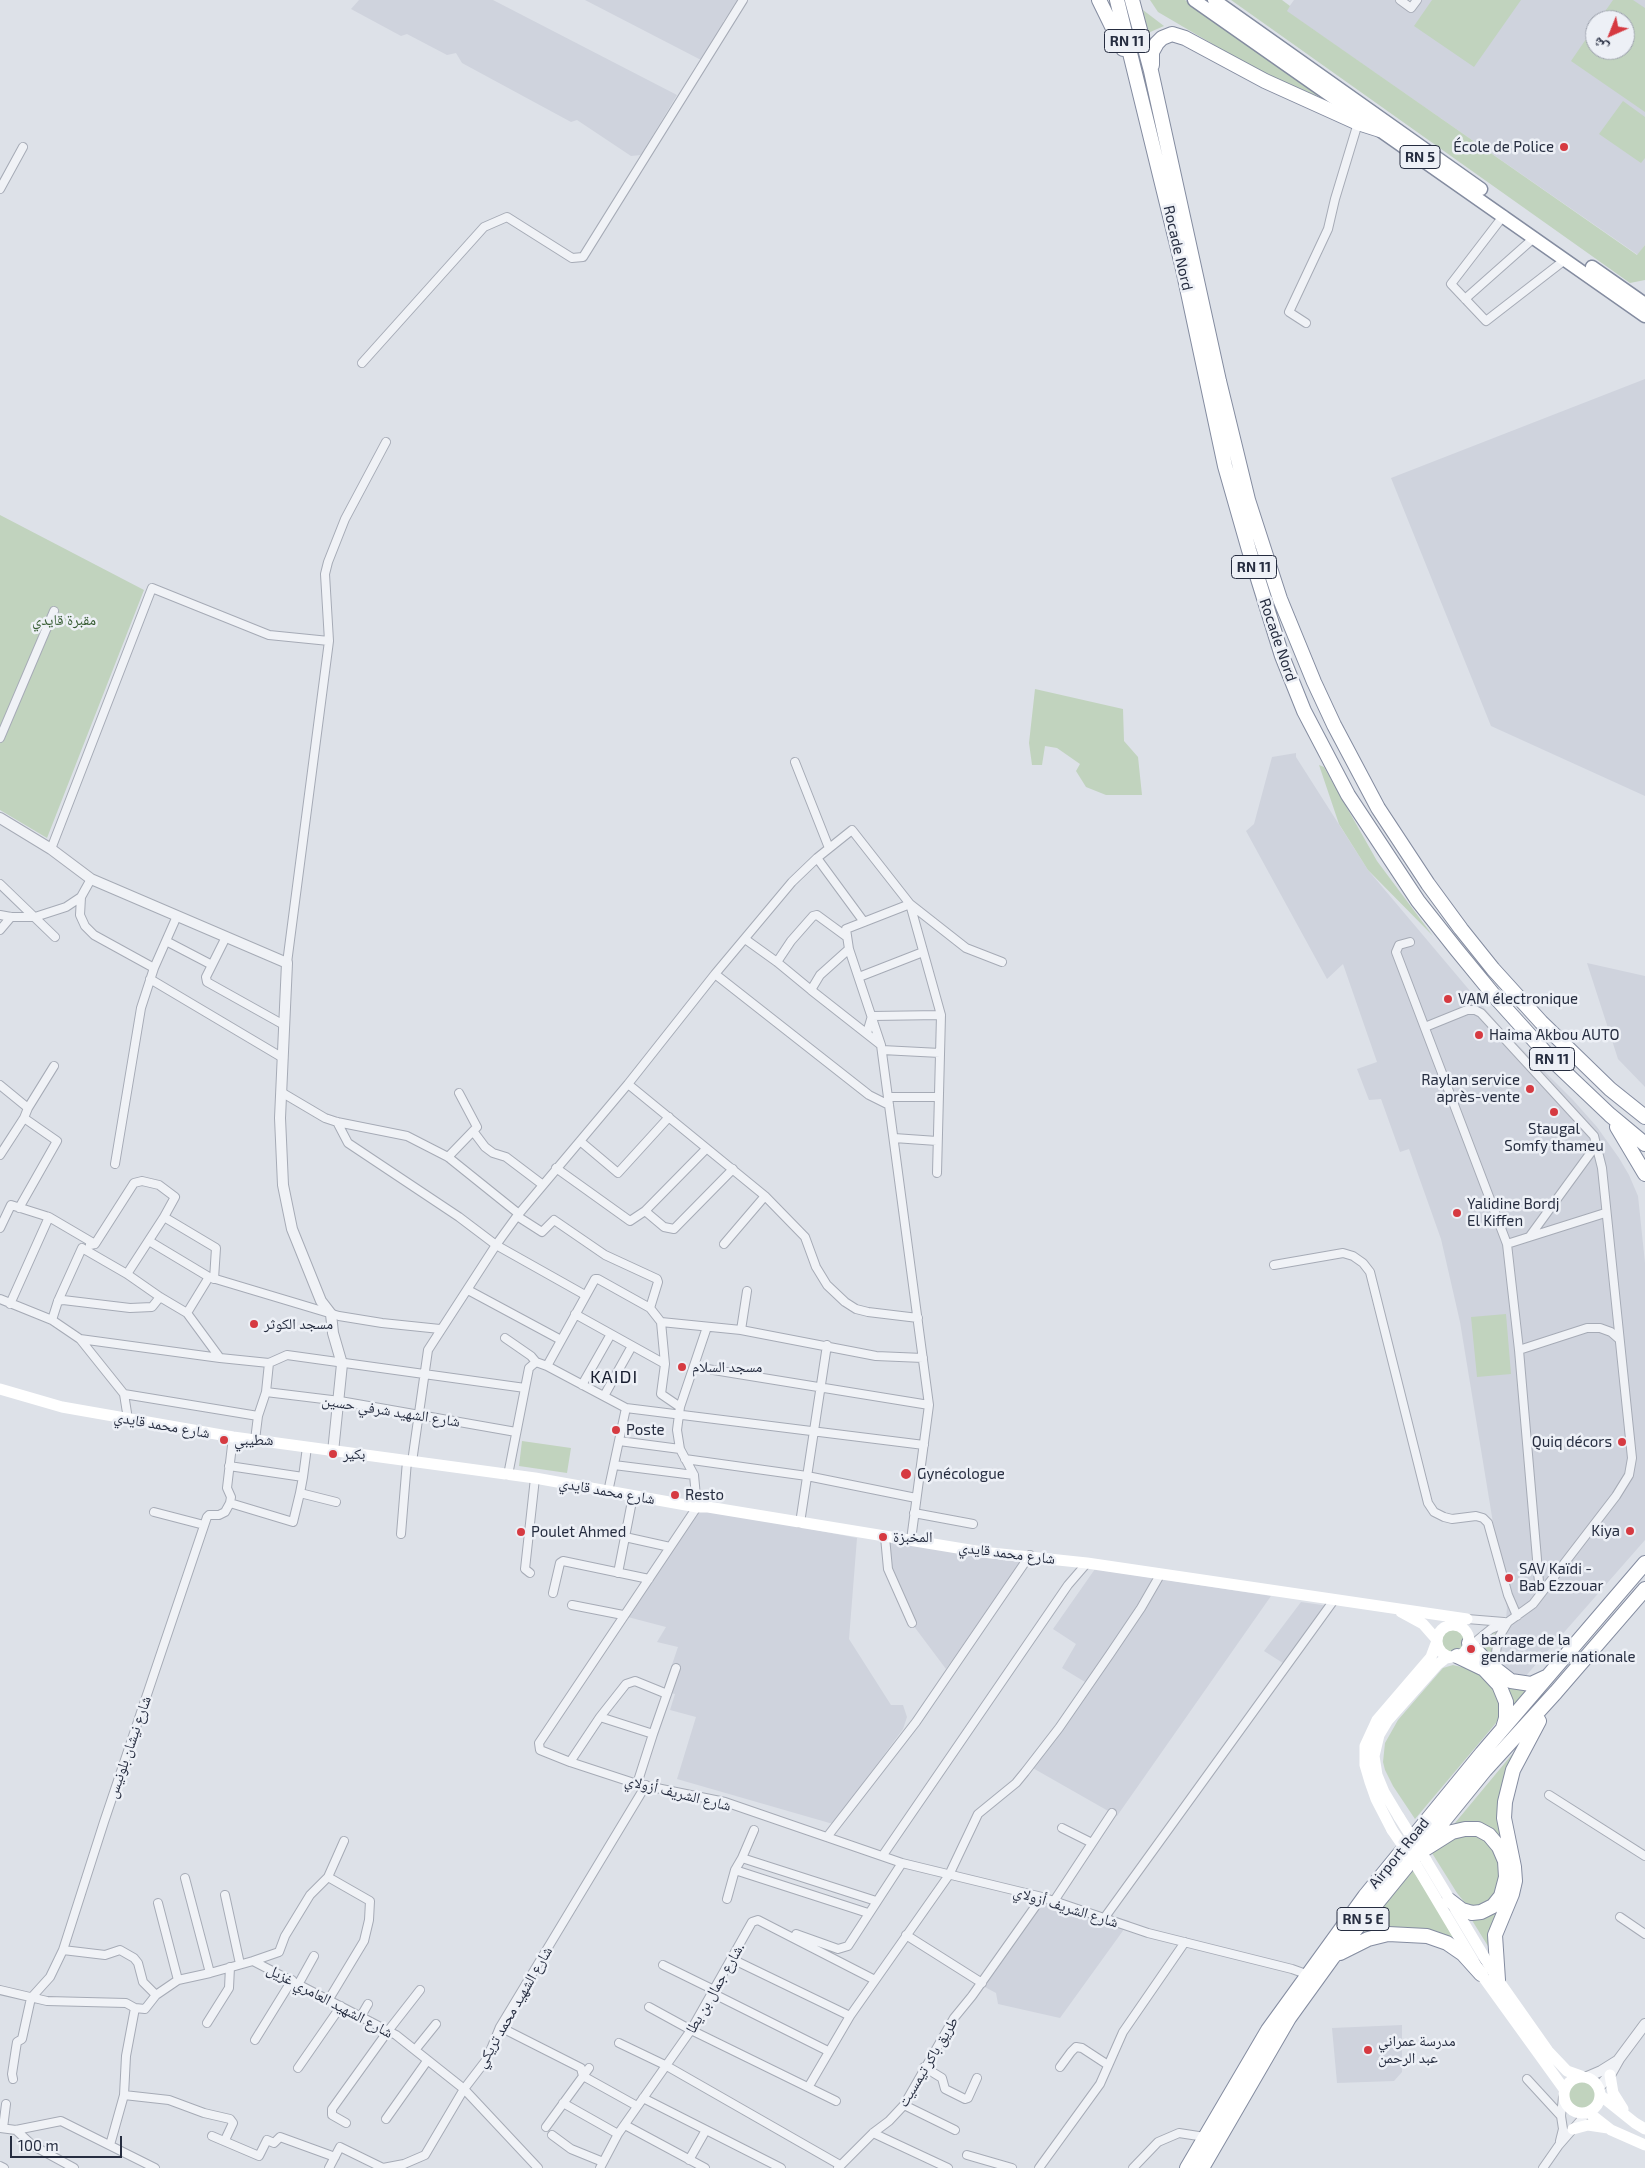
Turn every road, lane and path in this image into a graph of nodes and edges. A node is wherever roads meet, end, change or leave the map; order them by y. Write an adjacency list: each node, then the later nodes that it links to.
1 (743, 0): 22 (street)
2 (1099, 0): 10 (highway)
3 (1117, 0): 10 (highway, Rocade Nord / RN 11)
4 (1132, 0): 9 (highway, Rocade Nord / RN 11)
5 (1194, 0): 12 (highway, RN 5)
6 (1214, 0): 19 (highway, RN 5)
7 (1400, 0): 8 (street)
8 (1417, 0)
9 (1151, 71): 11 (highway); 79 (highway, Rocade Nord / RN 11)
10 (1138, 81): 77 (highway, Rocade Nord / RN 11)
11 (1358, 123): 12 (highway); 21 (street)
12 (1380, 130): 15 (highway, RN 5)
13 (23, 147): 14 (street)
14 (0, 190)
15 (1504, 215): 16 (highway, RN 5); 18 (street)
16 (1535, 237): 17 (highway, RN 5); 18 (street)
17 (1566, 260): 18 (street); 19 (highway, RN 5)
18 (1465, 299)
19 (1637, 303): 20 (highway, RN 5)
20 (1645, 316)
21 (1306, 323)
22 (362, 363)
23 (386, 442): 25 (street)
24 (54, 611): 26 (street)
25 (329, 641): 30 (street); 54 (street)
26 (0, 738)
27 (795, 762): 29 (street)
28 (0, 818): 30 (street)
29 (829, 848): 31 (street); 35 (street)
30 (51, 849): 32 (street)
31 (817, 858): 41 (street); 47 (street)
32 (91, 879): 34 (street); 37 (street)
33 (0, 884): 39 (street)
34 (81, 897): 39 (street); 56 (street)
35 (910, 904): 40 (street); 41 (street); 42 (street)
36 (0, 915): 38 (street)
37 (177, 916): 45 (street); 48 (street)
38 (11, 917): 39 (street); 43 (street)
39 (35, 917): 44 (street)
40 (929, 919): 42 (street); 53 (street)
41 (864, 922): 46 (street)
42 (916, 922): 51 (street)
43 (0, 930)
44 (55, 937)
45 (226, 937): 54 (street); 55 (street)
46 (847, 937): 50 (street); 52 (street)
47 (745, 939): 52 (street); 57 (street)
48 (166, 941): 55 (street); 56 (street)
49 (1410, 942): 64 (street)
50 (849, 949): 58 (street); 60 (street)
51 (923, 952): 58 (street); 61 (street)
52 (777, 962): 60 (street)
53 (1002, 962)
54 (287, 963): 63 (street)
55 (212, 964): 63 (street)
56 (154, 968): 59 (street)
57 (715, 974): 70 (street); 75 (street)
58 (859, 977): 62 (street)
59 (150, 979): 68 (street); 91 (street)
60 (811, 990): 65 (street)
61 (941, 1015): 62 (street); 67 (street)
62 (872, 1016): 65 (street); 66 (street)
63 (284, 1024): 68 (street)
64 (1425, 1027): 86 (street); 109 (street)
65 (867, 1033): 66 (street)
66 (882, 1048): 67 (street); 75 (street)
67 (940, 1053): 74 (street)
68 (283, 1058): 72 (street)
69 (54, 1066): 76 (street)
70 (628, 1084): 78 (street); 84 (street)
71 (0, 1085): 76 (street)
72 (281, 1092): 81 (street); 124 (street)
73 (459, 1093): 82 (street)
74 (938, 1097): 75 (street); 85 (street)
75 (889, 1101): 83 (street)
76 (28, 1108): 80 (street)
77 (1610, 1115): 87 (highway, Rocade Nord / RN 11); 95 (highway)
78 (669, 1117): 84 (street); 88 (street)
79 (1645, 1117)
80 (24, 1118): 89 (street); 98 (street)
81 (337, 1122): 90 (street); 110 (street)
82 (473, 1131): 90 (street); 96 (street)
83 (894, 1138): 85 (street); 126 (street)
84 (580, 1141): 92 (street)
85 (937, 1141): 94 (street)
86 (1597, 1144): 100 (street); 105 (street)
87 (1645, 1144)
88 (706, 1149): 93 (street); 99 (street)
89 (1, 1150)
90 (448, 1157): 101 (street)
91 (115, 1164)
92 (556, 1168): 96 (street); 99 (street)
93 (733, 1170): 97 (street); 99 (street)
94 (936, 1173)
95 (1645, 1174)
96 (543, 1184): 101 (street)
97 (766, 1196): 108 (street); 126 (street)
98 (19, 1208): 102 (street); 104 (street)
99 (645, 1211)
100 (1606, 1213): 105 (street); 135 (street)
101 (518, 1215): 110 (street); 122 (street)
102 (49, 1217): 107 (street); 121 (street)
103 (164, 1217): 106 (street); 107 (street); 114 (street)
104 (0, 1228)
105 (1530, 1236): 109 (street)
106 (149, 1241): 113 (street); 114 (street)
107 (95, 1244): 111 (street)
108 (724, 1244)
109 (1507, 1244): 139 (street)
110 (496, 1245): 115 (street); 117 (street)
111 (82, 1248): 113 (street); 120 (street)
112 (1274, 1264): 213 (street)
113 (127, 1274): 118 (street)
114 (212, 1278): 123 (street); 124 (street)
115 (468, 1290): 130 (street); 136 (street)
116 (747, 1291): 131 (street)
117 (585, 1295): 122 (street); 125 (street)
118 (160, 1297): 120 (street); 123 (street)
119 (0, 1299): 121 (street)
120 (58, 1301): 127 (street)
121 (10, 1304): 127 (street)
122 (650, 1308): 128 (street)
123 (187, 1313): 140 (street)
124 (331, 1314): 130 (street); 144 (street)
125 (575, 1314): 132 (street); 136 (street)
126 (918, 1318): 141 (street)
127 (52, 1320): 134 (street)
128 (662, 1322): 129 (street); 145 (street)
129 (707, 1327): 131 (street); 147 (street)
130 (440, 1329): 148 (street)
131 (741, 1330): 137 (street)
132 (611, 1334): 138 (street); 149 (street)
133 (505, 1338): 142 (street)
134 (80, 1339): 140 (street); 154 (street)
135 (1619, 1339): 139 (street); 207 (street)
136 (561, 1340): 146 (street)
137 (827, 1345): 141 (street); 150 (street)
138 (632, 1346): 145 (street); 155 (street)
139 (1518, 1350): 207 (street)
140 (220, 1358): 143 (street)
141 (923, 1358): 157 (street)
142 (536, 1362): 146 (street); 151 (street)
143 (269, 1363): 144 (street); 153 (street)
144 (342, 1364): 148 (street); 156 (street)
145 (665, 1364): 159 (street)
146 (547, 1366): 149 (street)
147 (695, 1367): 150 (street); 159 (street)
148 (423, 1373): 151 (street); 160 (street)
149 (582, 1385): 155 (street)
150 (820, 1387): 157 (street); 164 (street)
151 (525, 1388): 163 (street)
152 (0, 1389): 162 (main road, شارع محمد قايدي)
153 (266, 1392): 156 (street, شارع الشهيد شرفي حسين); 161 (street)
154 (124, 1394): 161 (street); 162 (street)
155 (604, 1396): 158 (street)
156 (340, 1402): 160 (street, شارع الشهيد شرفي حسين); 171 (street)
157 (929, 1405): 168 (street)
158 (626, 1408): 159 (street); 167 (street)
159 (679, 1411): 164 (street); 170 (street)
160 (417, 1414): 163 (street, شارع الشهيد شرفي حسين); 173 (street)
161 (258, 1416): 166 (street)
162 (128, 1419): 165 (main road, شارع محمد قايدي)
163 (516, 1432): 177 (street)
164 (813, 1432): 168 (street); 178 (street)
165 (232, 1437): 166 (main road, شارع محمد قايدي); 175 (street)
166 (254, 1440): 169 (main road, شارع محمد قايدي)
167 (619, 1441): 170 (street); 174 (street)
168 (924, 1445): 184 (street)
169 (308, 1448): 171 (main road, شارع محمد قايدي); 179 (street)
170 (680, 1449): 172 (street)
171 (333, 1452): 173 (main road, شارع محمد قايدي)
172 (685, 1459): 176 (street); 178 (street)
173 (409, 1462): 177 (main road, شارع محمد قايدي); 193 (street)
174 (614, 1465): 176 (street); 181 (street)
175 (229, 1466): 179 (street); 186 (street)
176 (694, 1474): 187 (street)
177 (508, 1475): 180 (main road, شارع محمد قايدي)
178 (807, 1476): 184 (street); 190 (street)
179 (303, 1477): 182 (street)
180 (535, 1478): 181 (main road, شارع محمد قايدي); 201 (street)
181 (608, 1492): 183 (main road, شارع محمد قايدي)
182 (300, 1493): 185 (street); 186 (street)
183 (633, 1496): 187 (main road, شارع محمد قايدي); 194 (street)
184 (916, 1498): 189 (street)
185 (336, 1502)
186 (230, 1503): 192 (street)
187 (697, 1507): 190 (main road, شارع محمد قايدي); 197 (street, شارع الشريف أزولاي)
188 (154, 1512): 192 (street)
189 (914, 1513): 191 (street); 196 (street)
190 (800, 1523): 195 (main road, شارع محمد قايدي)
191 (973, 1524)
192 (204, 1525): 261 (street, شارع نيشان بلونيس)
193 (401, 1534)
194 (625, 1537): 197 (street); 202 (street)
195 (885, 1537): 196 (main road, شارع محمد قايدي); 215 (street)
196 (911, 1540): 198 (main road, شارع محمد قايدي)
197 (670, 1547): 204 (street, شارع الشريف أزولاي)
198 (1030, 1555): 199 (main road, شارع محمد قايدي); 235 (street)
199 (1088, 1562): 203 (main road, شارع محمد قايدي); 238 (street)
200 (1645, 1563): 222 (highway, Airport Road / RN 5 E)
201 (530, 1573)
202 (618, 1573): 204 (street); 206 (street)
203 (1160, 1575): 208 (main road, شارع محمد قايدي); 244 (street)
204 (649, 1579): 212 (street, شارع الشريف أزولاي)
205 (1645, 1589): 218 (highway, Airport Road / RN 5 E)
206 (553, 1593)
207 (1540, 1594): 213 (street)
208 (1334, 1600): 211 (main road, شارع محمد قايدي); 255 (street)
209 (1645, 1601): 218 (highway)
210 (572, 1605): 212 (street)
211 (1393, 1608): 216 (main road, شارع محمد قايدي); 217 (main road)
212 (623, 1615): 228 (street, شارع الشريف أزولاي)
213 (1517, 1616): 214 (street)
214 (1508, 1622): 216 (street); 219 (street); 221 (street)
215 (912, 1623)
216 (1458, 1624): 217 (main road); 219 (main road)
217 (1437, 1641): 219 (main road); 241 (main road, bridge)
218 (1600, 1642): 223 (highway, Airport Road / RN 5 E)
219 (1463, 1650): 221 (highway); 226 (highway); 241 (main road, bridge)
220 (676, 1668): 224 (street)
221 (1500, 1673): 222 (highway)
222 (1548, 1676): 226 (highway, Airport Road / RN 5 E)
223 (1556, 1692): 241 (highway, Airport Road / RN 5 E); 274 (highway)
224 (667, 1694): 225 (street); 227 (street)
225 (600, 1717): 227 (street); 228 (street)
226 (1502, 1729): 270 (highway, Airport Road / RN 5 E)
227 (653, 1734): 229 (street)
228 (570, 1762): 229 (street, شارع الشريف أزولاي)
229 (637, 1784): 230 (street, شارع الشريف أزولاي)
230 (646, 1785): 235 (street, شارع الشريف أزولاي); 292 (street, شارع الشهيد محمد تريكي)
231 (1549, 1794): 239 (street)
232 (1112, 1813): 237 (street)
233 (1062, 1828): 237 (street)
234 (754, 1830): 240 (street)
235 (827, 1837): 238 (street, شارع الشريف أزولاي)
236 (344, 1841): 245 (street)
237 (1092, 1843): 252 (street)
238 (882, 1855): 242 (street, شارع الشريف أزولاي)
239 (1645, 1856)
240 (742, 1858): 243 (street); 251 (street)
241 (1418, 1860): 250 (main road); 250 (highway); 263 (highway, Airport Road / RN 5 E); 271 (main road)
242 (902, 1862): 244 (street, شارع الشريف أزولاي); 251 (street)
243 (735, 1870): 249 (street); 254 (street)
244 (949, 1875): 248 (street, شارع الشريف أزولاي); 259 (street)
245 (328, 1877): 265 (street); 282 (street)
246 (185, 1878): 269 (street)
247 (225, 1895): 266 (street)
248 (1042, 1897): 252 (street, شارع الشريف أزولاي); 276 (street, طريق باكر تيمسيت)
249 (727, 1900)
250 (1449, 1900): 274 (main road)
251 (876, 1901): 254 (street)
252 (1054, 1901): 255 (street, شارع الشريف أزولاي)
253 (158, 1903): 272 (street)
254 (868, 1913): 257 (street)
255 (1105, 1917): 260 (street, شارع الشريف أزولاي)
256 (1620, 1917): 258 (street)
257 (796, 1934)
258 (1645, 1934)
259 (906, 1935): 273 (street); 276 (street)
260 (1185, 1942): 270 (street, شارع الشريف أزولاي); 302 (street)
261 (63, 1950): 280 (street); 281 (street, شارع نيشان بلونيس)
262 (314, 1956): 275 (street)
263 (1332, 1956): 271 (highway); 365 (highway, Airport Road / RN 5 E)
264 (732, 1959): 273 (street, شارع جمال بن يطا.); 279 (street, شارع جمال بن يطا.); 288 (street)
265 (253, 1961): 266 (street, شارع الشهيد العامري غزيل); 275 (street, شارع الشهيد العامري غزيل)
266 (240, 1964): 268 (street, شارع الشهيد العامري غزيل)
267 (663, 1965): 279 (street)
268 (230, 1967): 269 (street, شارع الشهيد العامري غزيل); 289 (street)
269 (210, 1973): 272 (street, شارع الشهيد العامري غزيل)
270 (1306, 1974): 341 (highway, Airport Road / RN 5 E)
271 (1481, 1974): 316 (main road)
272 (178, 1980): 280 (street, شارع الشهيد العامري غزيل)
273 (875, 1980): 288 (street)
274 (1498, 1980): 309 (main road)
275 (296, 1982): 282 (street, شارع الشهيد العامري غزيل); 295 (street)
276 (982, 1983): 303 (street, طريق باكر تيمسيت)
277 (0, 1990): 281 (street)
278 (420, 1990): 294 (street)
279 (713, 1991): 293 (street, شارع جمال بن يطا.); 298 (street)
280 (156, 1996): 286 (street, شارع الشهيد العامري غزيل)
281 (31, 1998): 286 (street); 311 (street)
282 (330, 1999): 284 (street, شارع الشهيد العامري غزيل)
283 (368, 2004): 287 (street)
284 (341, 2006): 287 (street, شارع الشهيد العامري غزيل); 305 (street)
285 (649, 2007): 293 (street)
286 (135, 2008): 317 (street)
287 (361, 2016): 294 (street, شارع الشهيد العامري غزيل)
288 (850, 2016): 298 (street)
289 (208, 2022)
290 (436, 2024): 297 (street)
291 (1645, 2024): 299 (street)
292 (500, 2027): 308 (street); 314 (street, شارع الشهيد محمد تريكي)
293 (691, 2030): 301 (street, شارع جمال بن يطا.); 313 (street)
294 (388, 2031): 297 (street, شارع الشهيد العامري غزيل); 327 (street)
295 (255, 2040)
296 (619, 2043): 301 (street)
297 (415, 2050): 300 (street, شارع الشهيد العامري غزيل)
298 (828, 2051): 313 (street)
299 (1619, 2059): 307 (street); 309 (street)
300 (427, 2061): 314 (street, شارع الشهيد العامري غزيل); 326 (street)
301 (666, 2065): 318 (street, شارع جمال بن يطا.); 352 (street)
302 (1108, 2065): 304 (street); 362 (street)
303 (924, 2067): 310 (street); 322 (street, طريق باكر تيمسيت)
304 (1060, 2067)
305 (298, 2068)
306 (589, 2068): 308 (street)
307 (1610, 2075): 315 (street); 329 (main road)
308 (583, 2076): 320 (street); 323 (street)
309 (1584, 2077): 315 (main road); 316 (main road)
310 (977, 2078)
311 (13, 2079)
312 (1527, 2079): 325 (street)
313 (808, 2086): 319 (street)
314 (464, 2088): 347 (street, شارع الشهيد محمد تريكي); 357 (street, شارع الشهيد العامري غزيل)
315 (1600, 2091): 324 (main road); 329 (main road)
316 (1564, 2093): 324 (main road); 325 (street)
317 (124, 2095): 342 (street); 343 (street)
318 (644, 2098): 323 (street, شارع جمال بن يطا.); 334 (street)
319 (836, 2101)
320 (564, 2103): 330 (street); 339 (street)
321 (6, 2104): 331 (street)
322 (904, 2105): 335 (street); 337 (street, طريق باكر تيمسيت)
323 (637, 2106): 328 (street, شارع جمال بن يطا.)
324 (1588, 2112): 332 (street); 336 (main road)
325 (1561, 2116): 344 (street)
326 (386, 2119)
327 (346, 2123)
328 (625, 2125): 339 (street, شارع جمال بن يطا.); 348 (street)
329 (1640, 2126)
330 (546, 2127)
331 (1, 2128): 333 (street)
332 (1573, 2129): 336 (main road); 344 (street)
333 (16, 2130): 343 (street); 354 (street)
334 (706, 2130): 348 (street); 359 (street)
335 (955, 2130)
336 (1611, 2130): 345 (main road)
337 (873, 2133): 352 (street, طريق باكر تيمسيت); 360 (street)
338 (552, 2134): 350 (street)
339 (618, 2134): 350 (street, شارع جمال بن يطا.)
340 (212, 2136): 342 (street)
341 (1205, 2138): 363 (street); 364 (highway, Airport Road / RN 5 E)
342 (225, 2140): 347 (street)
343 (110, 2145): 349 (street)
344 (1559, 2145): 366 (street)
345 (1645, 2145)
346 (967, 2155): 361 (street)
347 (335, 2157): 356 (street)
348 (689, 2160): 358 (street)
349 (137, 2164): 355 (street)
350 (602, 2165)
351 (0, 2166): 353 (street)
352 (839, 2166)
353 (4, 2168)
354 (74, 2168)
355 (155, 2168)
356 (329, 2168)
357 (538, 2168)
358 (705, 2168)
359 (781, 2168)
360 (948, 2168)
361 (1012, 2168)
362 (1039, 2168)
363 (1133, 2168)
364 (1187, 2168)
365 (1202, 2168)
366 (1543, 2168)

